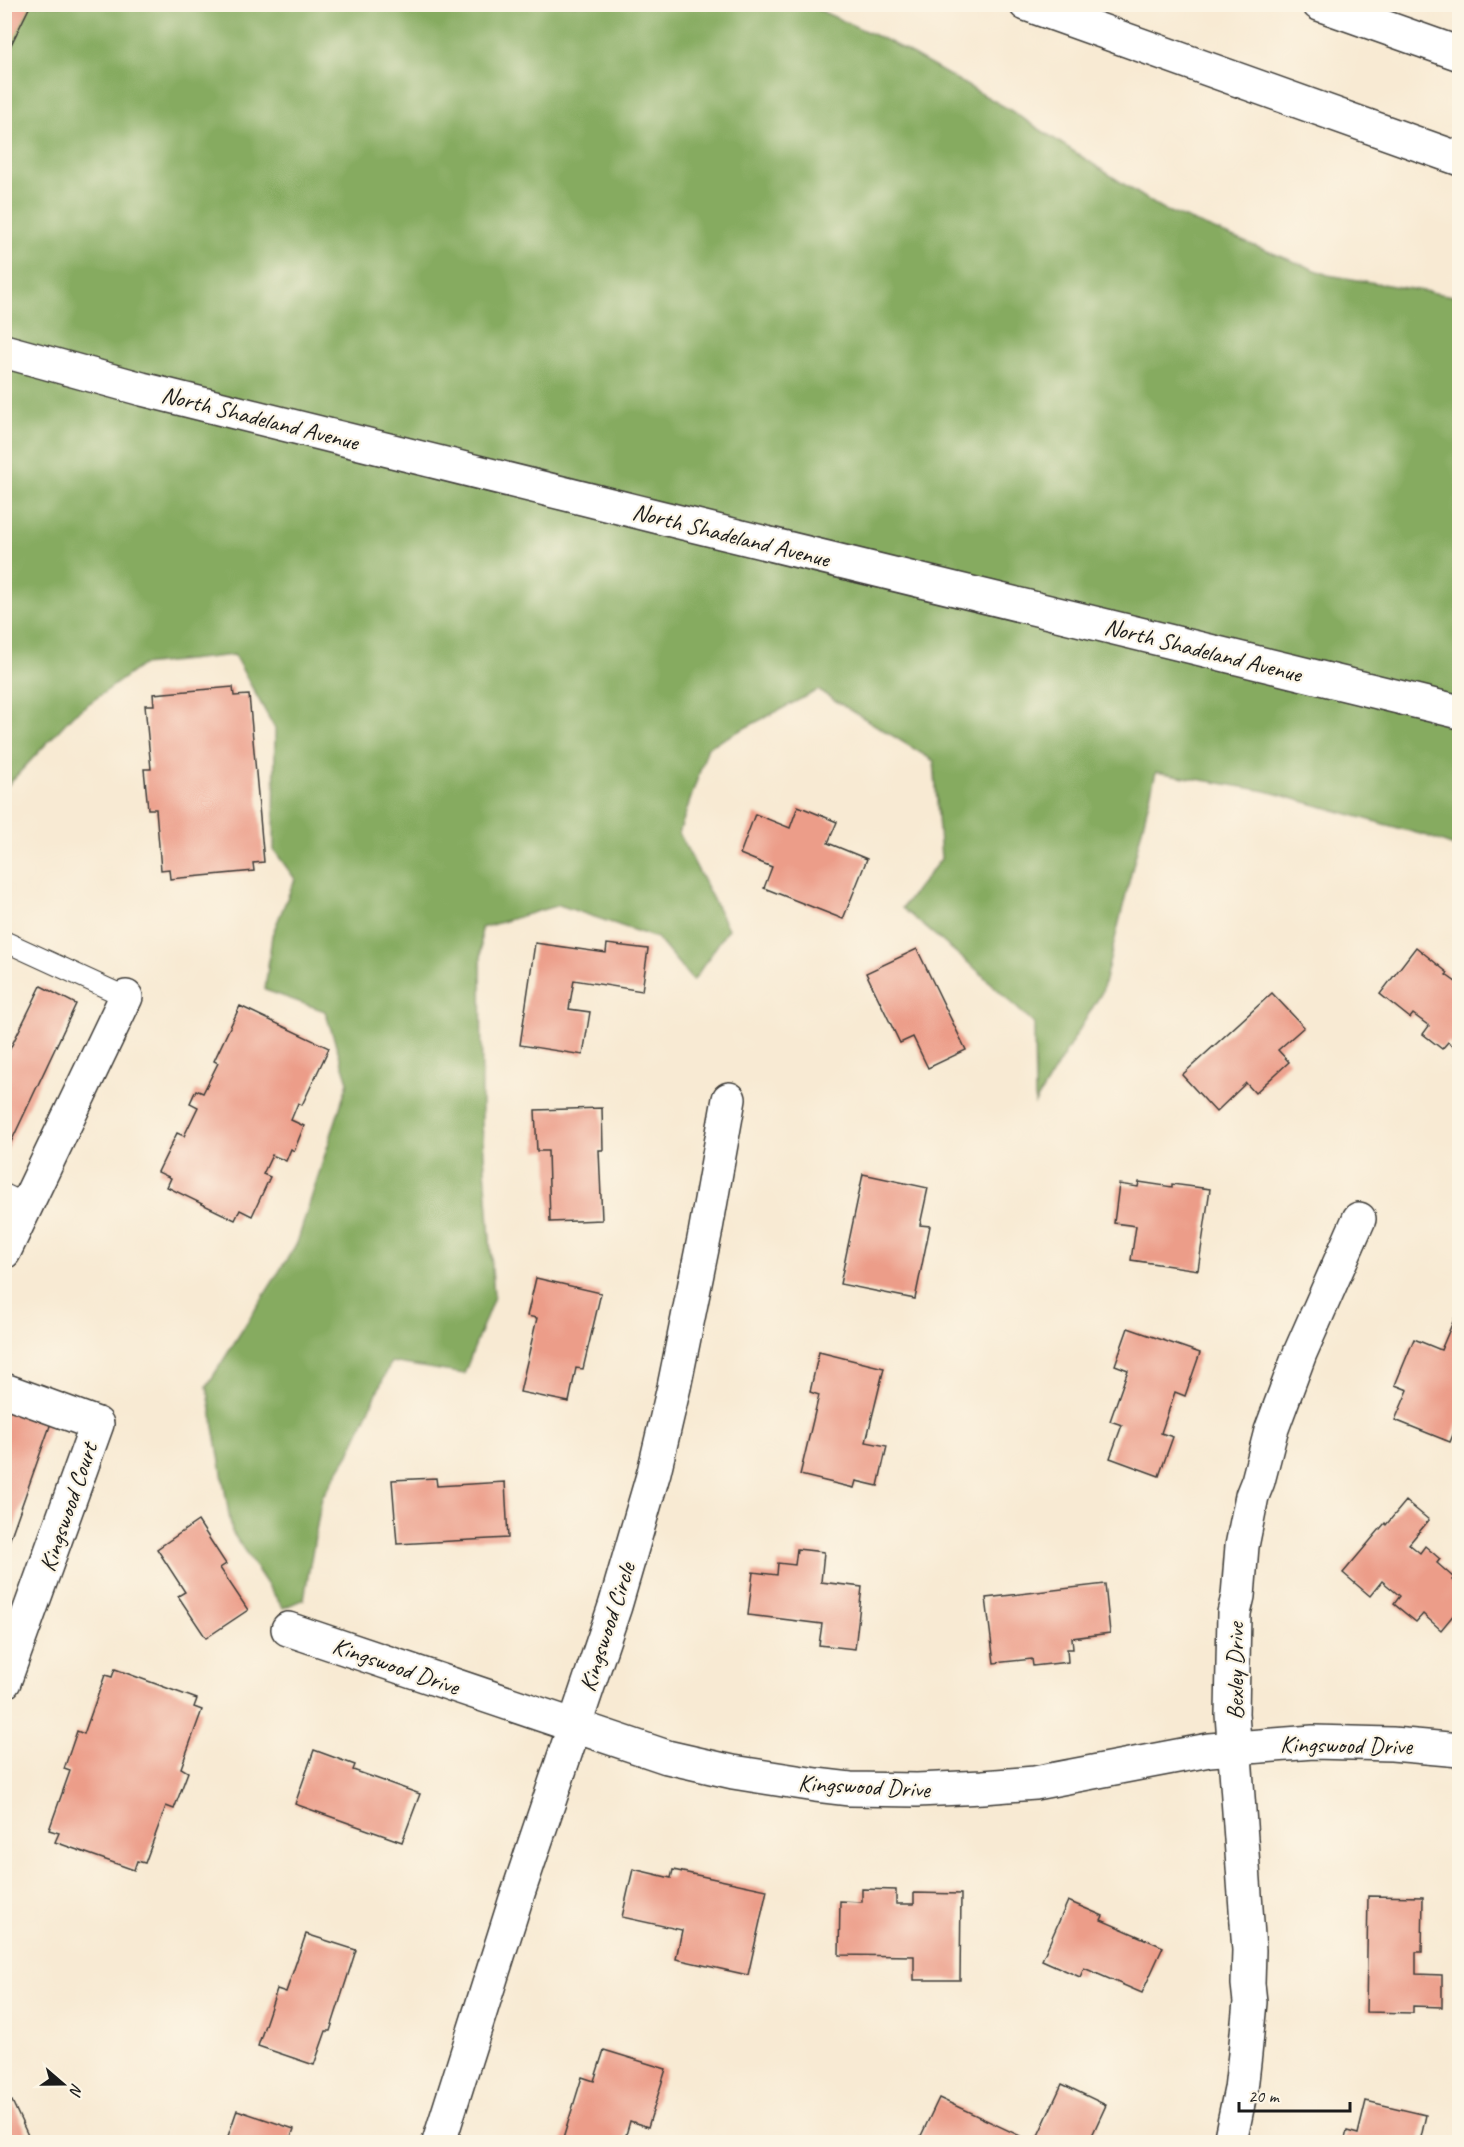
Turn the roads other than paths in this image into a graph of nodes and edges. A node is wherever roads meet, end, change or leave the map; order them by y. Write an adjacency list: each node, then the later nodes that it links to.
1 (1026, 4): 4 (main road)
2 (1319, 4): 3 (main road)
3 (1460, 54)
4 (1460, 159)
5 (4, 351): 6 (main road, North Shadeland Avenue)
6 (1460, 712)
7 (4, 941): 8 (lane)
8 (126, 997): 10 (main road)
9 (729, 1099): 16 (main road, Kingswood Circle)
10 (16, 1199): 12 (main road)
11 (1359, 1220): 17 (main road, Bexley Drive)
12 (4, 1252)
13 (4, 1390): 15 (main road, Kingswood Court)
14 (288, 1629): 16 (main road, Kingswood Drive)
15 (4, 1682)
16 (576, 1727): 17 (main road, Kingswood Drive); 19 (main road, Kingswood Circle)
17 (1234, 1747): 18 (main road, Kingswood Drive); 20 (main road, Bexley Drive)
18 (1460, 1750)
19 (439, 2142)
20 (1230, 2142)

